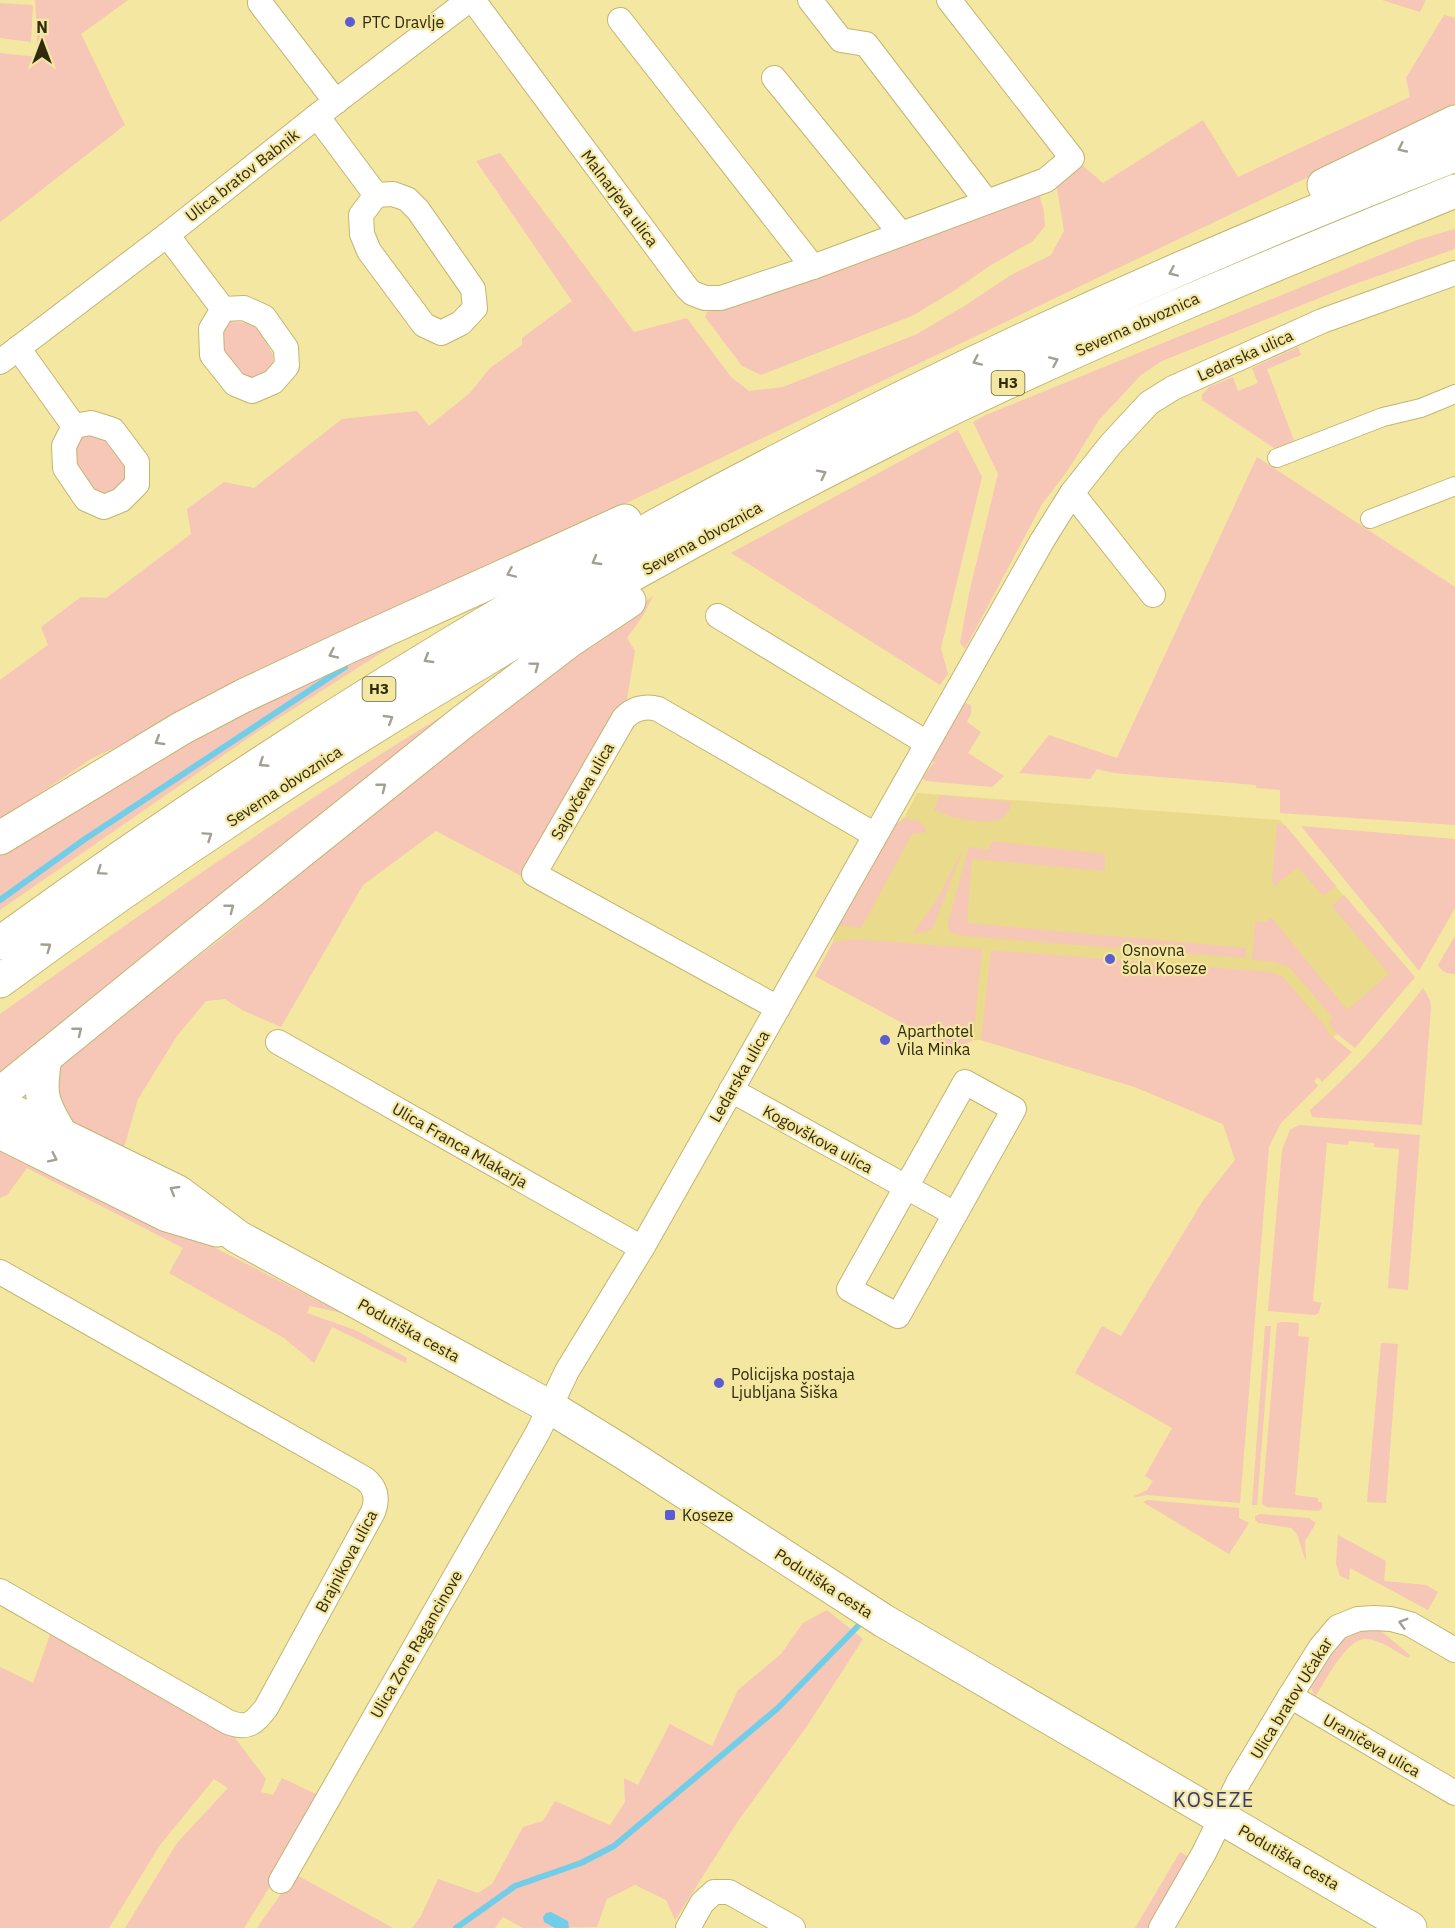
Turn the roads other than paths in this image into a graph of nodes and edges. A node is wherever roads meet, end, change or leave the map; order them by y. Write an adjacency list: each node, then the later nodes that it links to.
1 (471, 0): 7 (street, Ulica bratov Babnik); 17 (street, Malnarjeva ulica)
2 (810, 0): 12 (street)
3 (949, 0): 12 (street, Malnarjeva ulica)
4 (260, 3): 7 (street)
5 (620, 20): 17 (street)
6 (774, 78): 14 (street)
7 (327, 109): 11 (street); 15 (street, Ulica bratov Babnik)
8 (1455, 122): 16 (main road, one-way to 16)
9 (1455, 155): 16 (main road, Severna obvoznica / H3)
10 (1455, 191): 18 (main road, Severna obvoznica / H3)
11 (376, 195): 11 (street)
12 (987, 202): 14 (street, Malnarjeva ulica)
13 (1455, 211): 18 (main road)
14 (901, 234): 17 (street, Malnarjeva ulica)
15 (167, 235): 20 (street); 21 (street, Ulica bratov Babnik)
16 (1227, 248): 25 (main road, Severna obvoznica / H3, one-way to 25)
17 (813, 267)
18 (1251, 273): 28 (main road, Severna obvoznica / H3, one-way to 18)
19 (1455, 273): 27 (street, Ledarska ulica)
20 (223, 309)
21 (9, 355): 23 (street, Ulica bratov Babnik)
22 (1455, 394): 24 (street)
23 (74, 426)
24 (1277, 458)
25 (776, 461): 34 (main road, one-way to 34); 35 (main road, Severna obvoznica / H3, one-way to 35)
26 (1455, 486): 29 (street)
27 (1072, 494): 30 (street); 32 (street, Ledarska ulica)
28 (770, 501): 36 (main road, Severna obvoznica / H3, one-way to 28); 39 (main road, one-way to 28)
29 (1370, 519)
30 (1153, 595)
31 (718, 616): 32 (street)
32 (927, 743): 33 (street, Ledarska ulica)
33 (875, 835): 37 (street, Ledarska ulica); 37 (street, Sajovčeva ulica)
34 (0, 838)
35 (0, 943)
36 (0, 981)
37 (778, 1008): 40 (street, Ledarska ulica)
38 (278, 1042): 48 (street, Ulica Franca Mlakarja)
39 (45, 1058): 41 (main road); 44 (main road)
40 (731, 1090): 45 (street, Kogovškova ulica); 48 (street, Ledarska ulica)
41 (0, 1094)
42 (0, 1105): 44 (main road, Podutiška cesta)
43 (0, 1132): 47 (main road, Podutiška cesta, one-way to 47)
44 (60, 1133): 47 (main road, Podutiška cesta, one-way to 44)
45 (906, 1187): 46 (street, Kogovškova ulica); 46 (street); 46 (street)
46 (955, 1214)
47 (238, 1237): 50 (main road, Podutiška cesta)
48 (642, 1248): 50 (street, Ledarska ulica)
49 (0, 1272): 51 (street, Brajnikova ulica)
50 (550, 1407): 55 (main road, Podutiška cesta); 56 (street, Ulica Zore Ragancinove)
51 (0, 1591)
52 (1455, 1650): 53 (street, Ulica bratov Učakar, one-way to 53)
53 (1290, 1696): 54 (street, Uraničeva ulica); 55 (street, Ulica bratov Učakar)
54 (1455, 1793)
55 (1221, 1818): 59 (street, Ulica bratov Učakar); 60 (main road, Podutiška cesta)
56 (281, 1881)
57 (688, 1928): 58 (street)
58 (793, 1928)
59 (1161, 1928)
60 (1410, 1928)

